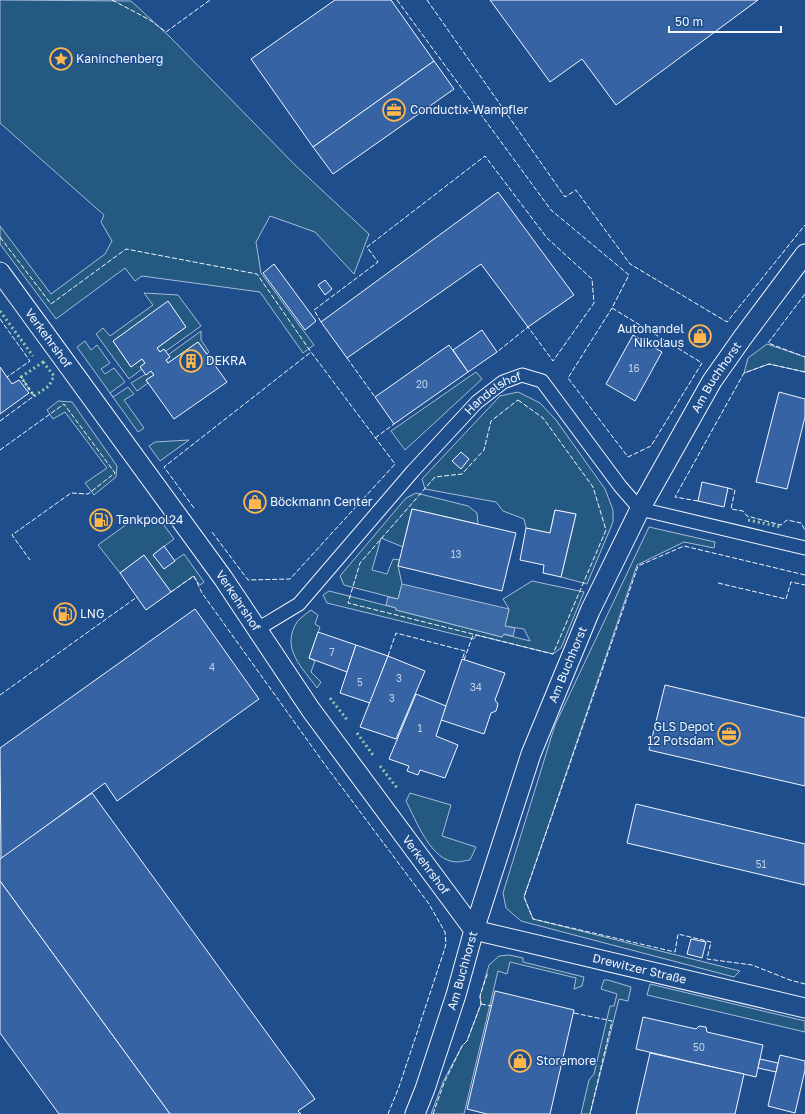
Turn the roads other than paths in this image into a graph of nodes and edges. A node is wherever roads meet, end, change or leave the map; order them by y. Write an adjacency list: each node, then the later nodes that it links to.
1 (805, 254): 3 (main road, Am Buchhorst)
2 (0, 272): 5 (main road, Verkehrshof)
3 (640, 509): 4 (street); 5 (street, Handelshof); 6 (main road, Am Buchhorst)
4 (805, 548)
5 (256, 630): 6 (main road, Verkehrshof)
6 (474, 930): 7 (main road, Drewitzer Straße); 8 (main road, Am Buchhorst)
7 (805, 1008)
8 (415, 1114)

